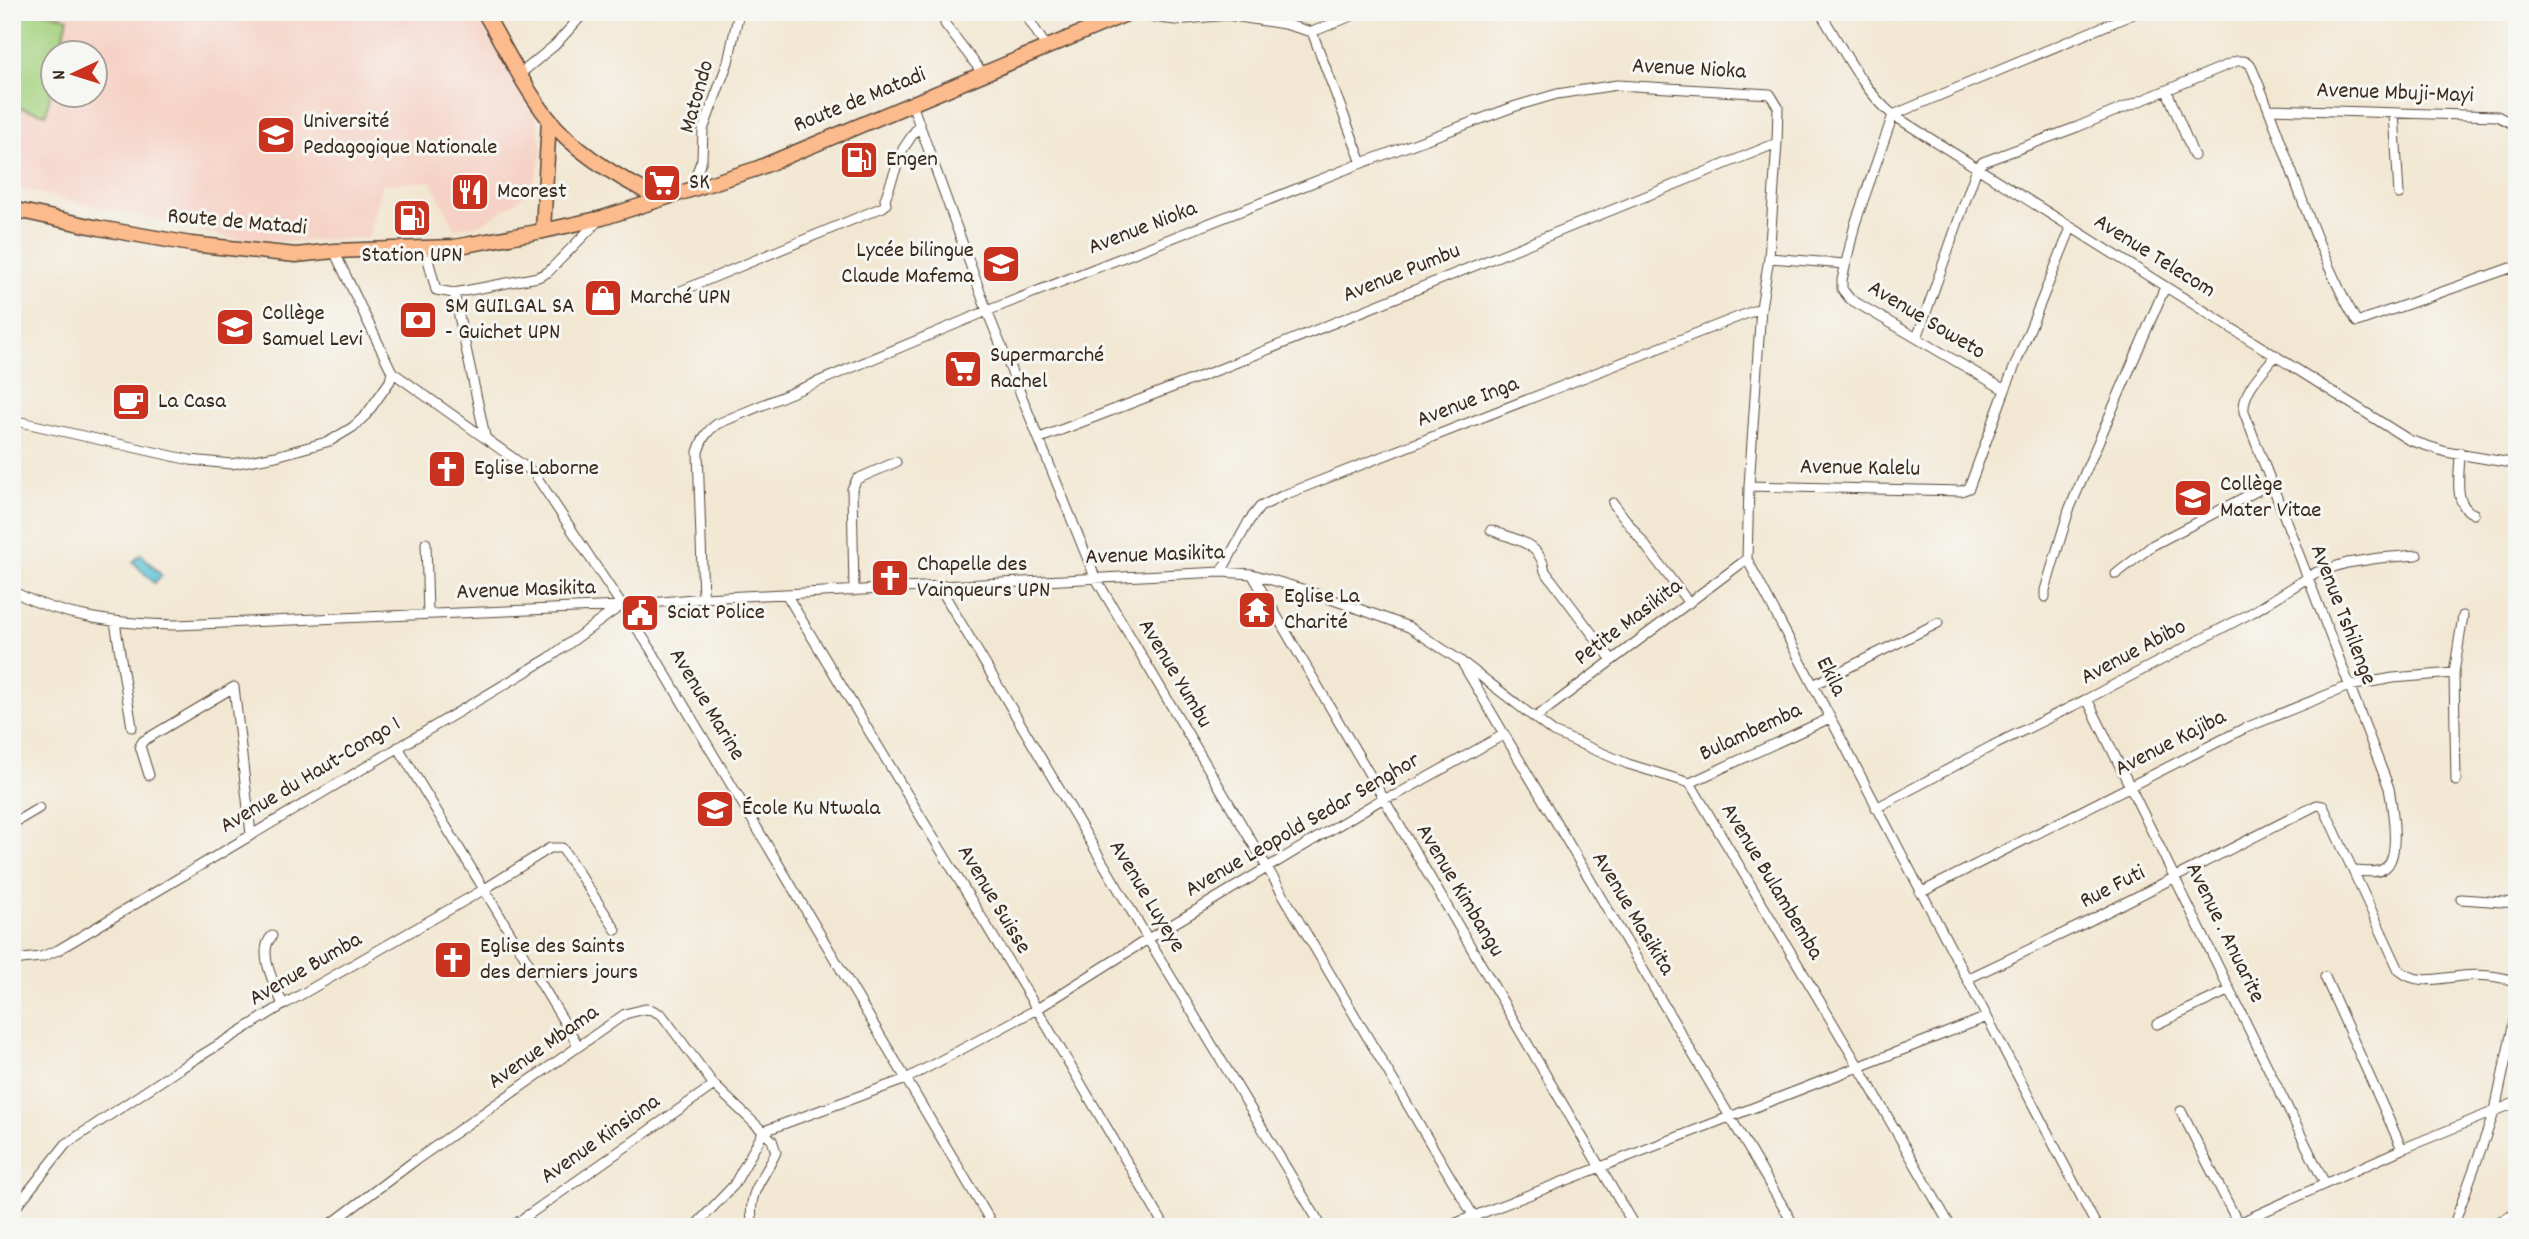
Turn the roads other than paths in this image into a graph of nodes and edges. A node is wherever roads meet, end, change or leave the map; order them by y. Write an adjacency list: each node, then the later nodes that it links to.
1 (484, 12): 12 (main road)
2 (585, 12): 12 (street)
3 (739, 12): 27 (street, Matondo)
4 (1024, 12): 11 (street)
5 (1361, 12): 10 (street)
6 (1820, 12): 19 (street, Avenue Telecom)
7 (2138, 12): 19 (street)
8 (1129, 13): 10 (street); 11 (main road, Route de Matadi)
9 (945, 24): 13 (street)
10 (1312, 32): 25 (street)
11 (1047, 48): 13 (main road, Route de Matadi)
12 (520, 74): 20 (main road)
13 (984, 75): 16 (main road, Route de Matadi)
14 (2167, 91): 17 (street); 24 (street); 26 (street)
15 (1770, 94): 23 (street, Ekila); 25 (street, Avenue Nioka)
16 (912, 104): 21 (street, Avenue Yumbu); 27 (main road, Route de Matadi)
17 (2270, 109): 18 (street, Avenue Mbuji-Mayi); 38 (street)
18 (2394, 113): 22 (street, Avenue Mbuji-Mayi); 28 (street)
19 (1893, 115): 26 (street, Avenue Telecom); 37 (street, Avenue Soweto)
20 (549, 118): 29 (main road); 33 (main road)
21 (919, 125): 41 (street); 43 (street, Avenue Yumbu)
22 (2517, 126)
23 (1777, 143): 36 (street, Ekila); 50 (street, Avenue Pumbu)
24 (2194, 156)
25 (1362, 163): 43 (street, Avenue Nioka)
26 (1977, 168): 32 (street, Avenue Telecom); 44 (street)
27 (690, 191): 29 (main road, Route de Matadi)
28 (2399, 194)
29 (661, 200): 31 (main road, Route de Matadi)
30 (12, 209): 35 (main road, Route de Matadi)
31 (602, 218): 33 (main road, Route de Matadi); 40 (street)
32 (2071, 228): 39 (street, Avenue Telecom); 47 (street)
33 (542, 230): 34 (main road, Route de Matadi)
34 (425, 248): 35 (main road, Route de Matadi); 40 (street)
35 (334, 251): 46 (street, Avenue Marine)
36 (1769, 258): 37 (street); 42 (street, Ekila)
37 (1845, 264): 44 (street, Avenue Soweto)
38 (2517, 275)
39 (2165, 287): 45 (street, Avenue Telecom); 71 (street)
40 (454, 293): 49 (street)
41 (676, 293)
42 (1761, 308): 55 (street, Ekila); 62 (street, Avenue Inga)
43 (987, 311): 50 (street, Avenue Yumbu); 72 (street, Avenue Nioka)
44 (1917, 338): 47 (street, Avenue Soweto)
45 (2276, 355): 51 (street, Avenue Telecom); 54 (street, Avenue Tshilenge)
46 (392, 372): 48 (street); 49 (street, Avenue Marine)
47 (2005, 390): 55 (street, Avenue Kalelu)
48 (12, 421)
49 (485, 436): 74 (street, Avenue Marine)
50 (1040, 438): 65 (street, Avenue Yumbu)
51 (2460, 453): 53 (street, Avenue Telecom); 57 (street)
52 (896, 462): 68 (street)
53 (2517, 464)
54 (2270, 484): 64 (street); 66 (street, Avenue Tshilenge)
55 (1749, 486): 61 (street, Ekila)
56 (1614, 503): 73 (street)
57 (2474, 514)
58 (1492, 530): 79 (street)
59 (426, 543): 75 (street)
60 (2417, 555): 66 (street, Avenue Abibo)
61 (1747, 559): 73 (street, Petite Masikita); 82 (street, Ekila)
62 (1221, 572): 63 (street, Avenue Masikita); 65 (street, Avenue Masikita)
63 (1252, 574): 80 (street, Avenue Masikita); 94 (street, Avenue Kimbangu)
64 (2116, 574)
65 (1095, 577): 67 (street, Avenue Masikita); 99 (street, Avenue Yumbu)
66 (2307, 579): 83 (street, Avenue Tshilenge); 84 (street, Avenue Abibo)
67 (939, 586): 68 (street, Avenue Masikita); 108 (street, Avenue Luyeye)
68 (855, 591): 70 (street, Avenue Masikita)
69 (13, 594): 77 (street, Avenue Masikita)
70 (786, 594): 72 (street, Avenue Masikita); 116 (street, Avenue Suisse)
71 (2045, 597)
72 (703, 598): 74 (street, Avenue Masikita)
73 (1689, 603): 79 (street, Petite Masikita)
74 (621, 606): 75 (street, Avenue Masikita); 89 (street, Avenue du Haut-Congo 1); 121 (street, Avenue Marine)
75 (428, 614): 77 (street, Avenue Masikita)
76 (2463, 617): 81 (street)
77 (115, 622): 87 (street)
78 (1938, 623): 82 (street)
79 (1612, 660): 85 (street, Petite Masikita)
80 (1461, 661): 85 (street); 88 (street, Avenue Masikita)
81 (2454, 673): 83 (street, Avenue Kajiba); 91 (street)
82 (1813, 685): 86 (street, Ekila)
83 (2349, 686): 93 (street, Avenue Kajiba); 100 (street, Avenue Tshilenge)
84 (2087, 699): 93 (street, Avenue . Anuarite); 96 (street, Avenue Abibo)
85 (1535, 718): 92 (street)
86 (1830, 718): 92 (street, Bulambemba); 96 (street, Ekila)
87 (132, 727)
88 (1503, 735): 94 (street, Avenue Leopold Sedar Senghor); 126 (street, Avenue Masikita)
89 (398, 747): 98 (street, Avenue du Haut-Congo 1); 102 (street)
90 (149, 775): 98 (street)
91 (2456, 781)
92 (1689, 783): 120 (street, Avenue Bulambemba)
93 (2132, 787): 101 (street, Avenue . Anuarite); 103 (street, Avenue Kajiba)
94 (1382, 799): 99 (street, Avenue Leopold Sedar Senghor); 129 (street, Avenue Kimbangu)
95 (39, 808): 97 (street)
96 (1876, 808): 103 (street, Ekila)
97 (12, 824)
98 (251, 834): 109 (street, Avenue du Haut-Congo 1)
99 (1268, 868): 108 (street, Avenue Leopold Sedar Senghor); 133 (street, Avenue Yumbu)
100 (2355, 871): 101 (street, Rue Futi); 112 (street)
101 (2176, 878): 111 (street, Rue Futi); 113 (street, Avenue . Anuarite)
102 (483, 890): 106 (street, Avenue Bumba); 114 (street, Avenue Bumba); 119 (street)
103 (1920, 893): 111 (street, Ekila)
104 (2461, 900): 105 (street)
105 (2517, 904)
106 (615, 930)
107 (272, 936): 114 (street)
108 (1148, 939): 116 (street, Avenue Leopold Sedar Senghor); 141 (street, Avenue Luyeye)
109 (12, 960)
110 (2325, 977): 128 (street)
111 (1967, 979): 117 (street, Ekila)
112 (2517, 982)
113 (2230, 990): 118 (street); 130 (street, Avenue . Anuarite)
114 (283, 1005): 131 (street, Avenue Bumba)
115 (2517, 1008): 124 (street)
116 (1037, 1009): 121 (street, Avenue Leopold Sedar Senghor); 140 (street, Avenue Suisse)
117 (1987, 1017): 120 (street); 147 (street, Ekila)
118 (2157, 1024)
119 (578, 1045): 122 (street, Avenue Mbama); 135 (street, Avenue Mbama)
120 (1859, 1067): 126 (street); 146 (street, Avenue Bulambemba)
121 (906, 1079): 127 (street, Avenue Leopold Sedar Senghor); 139 (street, Avenue Marine)
122 (714, 1085): 127 (street, Avenue Mbama); 136 (street, Avenue Kinsiona)
123 (2517, 1102): 124 (street)
124 (2495, 1110): 128 (street); 148 (street)
125 (2181, 1111): 134 (street)
126 (1731, 1117): 129 (street); 145 (street, Avenue Masikita)
127 (764, 1130): 137 (street); 138 (street)
128 (2402, 1149): 130 (street)
129 (1600, 1167): 133 (street); 144 (street, Avenue Kimbangu)
130 (2325, 1184): 134 (street)
131 (12, 1212)
132 (2517, 1213): 149 (street)
133 (1473, 1215): 142 (street); 143 (street, Avenue Yumbu)
134 (2234, 1225)
135 (327, 1227)
136 (511, 1227)
137 (694, 1227)
138 (753, 1227)
139 (994, 1227)
140 (1165, 1227)
141 (1322, 1227)
142 (1446, 1227)
143 (1480, 1227)
144 (1635, 1227)
145 (1795, 1227)
146 (1951, 1227)
147 (2097, 1227)
148 (2453, 1227)
149 (2488, 1227)

